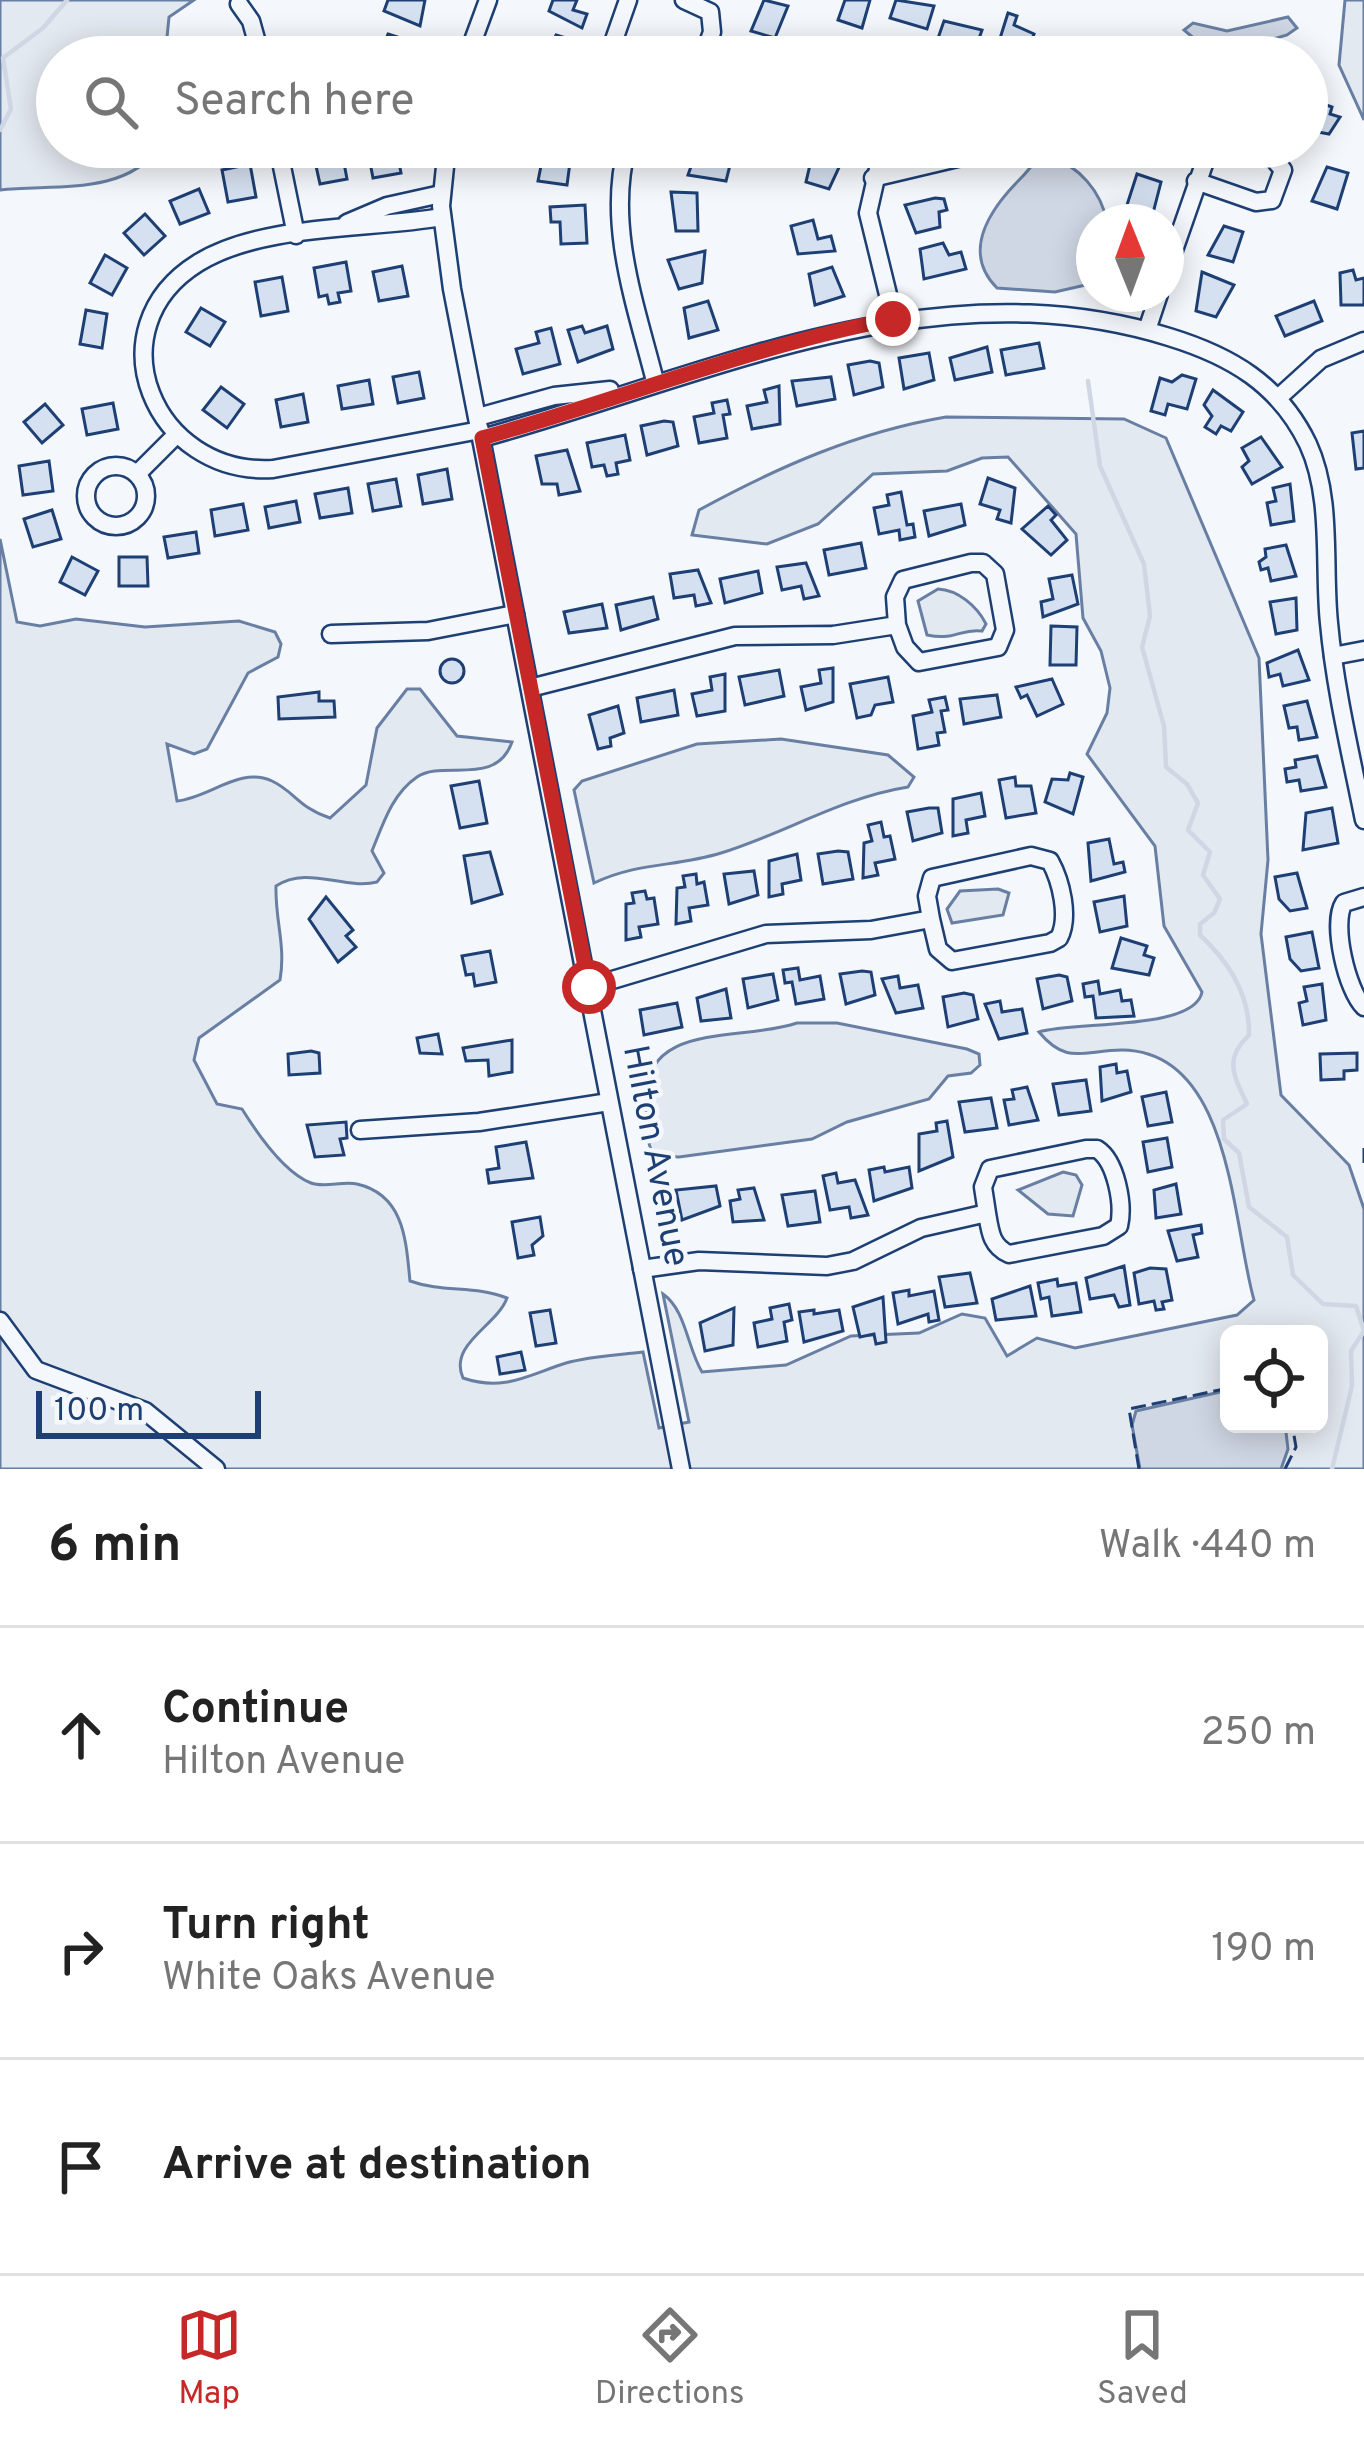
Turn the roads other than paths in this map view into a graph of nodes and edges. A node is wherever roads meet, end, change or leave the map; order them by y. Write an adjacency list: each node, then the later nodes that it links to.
1 (488, 0): 6 (street)
2 (628, 0): 7 (street)
3 (684, 0): 8 (street)
4 (239, 4): 5 (street)
5 (255, 36)
6 (474, 36)
7 (615, 36)
8 (711, 36)
9 (282, 168): 22 (street)
10 (444, 168): 18 (street, Hilton Avenue)
11 (623, 168): 27 (street)
12 (876, 168): 16 (street)
13 (915, 168): 16 (street)
14 (1201, 168): 17 (street)
15 (1281, 168): 17 (street)
16 (873, 178): 24 (street)
17 (1196, 181): 20 (street)
18 (441, 194): 19 (street, Hilton Avenue); 21 (street)
19 (442, 218): 21 (street); 29 (street, Hilton Avenue)
20 (1184, 218)
21 (340, 226): 22 (street)
22 (296, 235): 30 (street)
23 (1153, 312): 25 (street)
24 (893, 319): 25 (street); 27 (street)
25 (1147, 330): 28 (street)
26 (1364, 341): 28 (street)
27 (655, 382): 29 (street)
28 (1278, 398): 36 (street)
29 (480, 428): 30 (street); 32 (street, Hilton Avenue)
30 (176, 436): 31 (street)
31 (137, 474)
32 (515, 614): 34 (street); 37 (street, Hilton Avenue)
33 (897, 625): 33 (street); 37 (street)
34 (331, 634)
35 (1364, 650): 36 (street)
36 (1333, 656): 38 (street)
37 (530, 688): 41 (street, Hilton Avenue)
38 (1364, 820)
39 (1364, 897): 42 (street)
40 (931, 919): 40 (street); 41 (street)
41 (589, 987): 43 (street, Hilton Avenue)
42 (1364, 1007)
43 (609, 1102): 44 (street); 46 (street, Hilton Avenue)
44 (360, 1130)
45 (987, 1213): 45 (street); 46 (street)
46 (642, 1270): 49 (street, Hilton Avenue)
47 (0, 1322): 48 (street)
48 (216, 1469)
49 (681, 1469)

